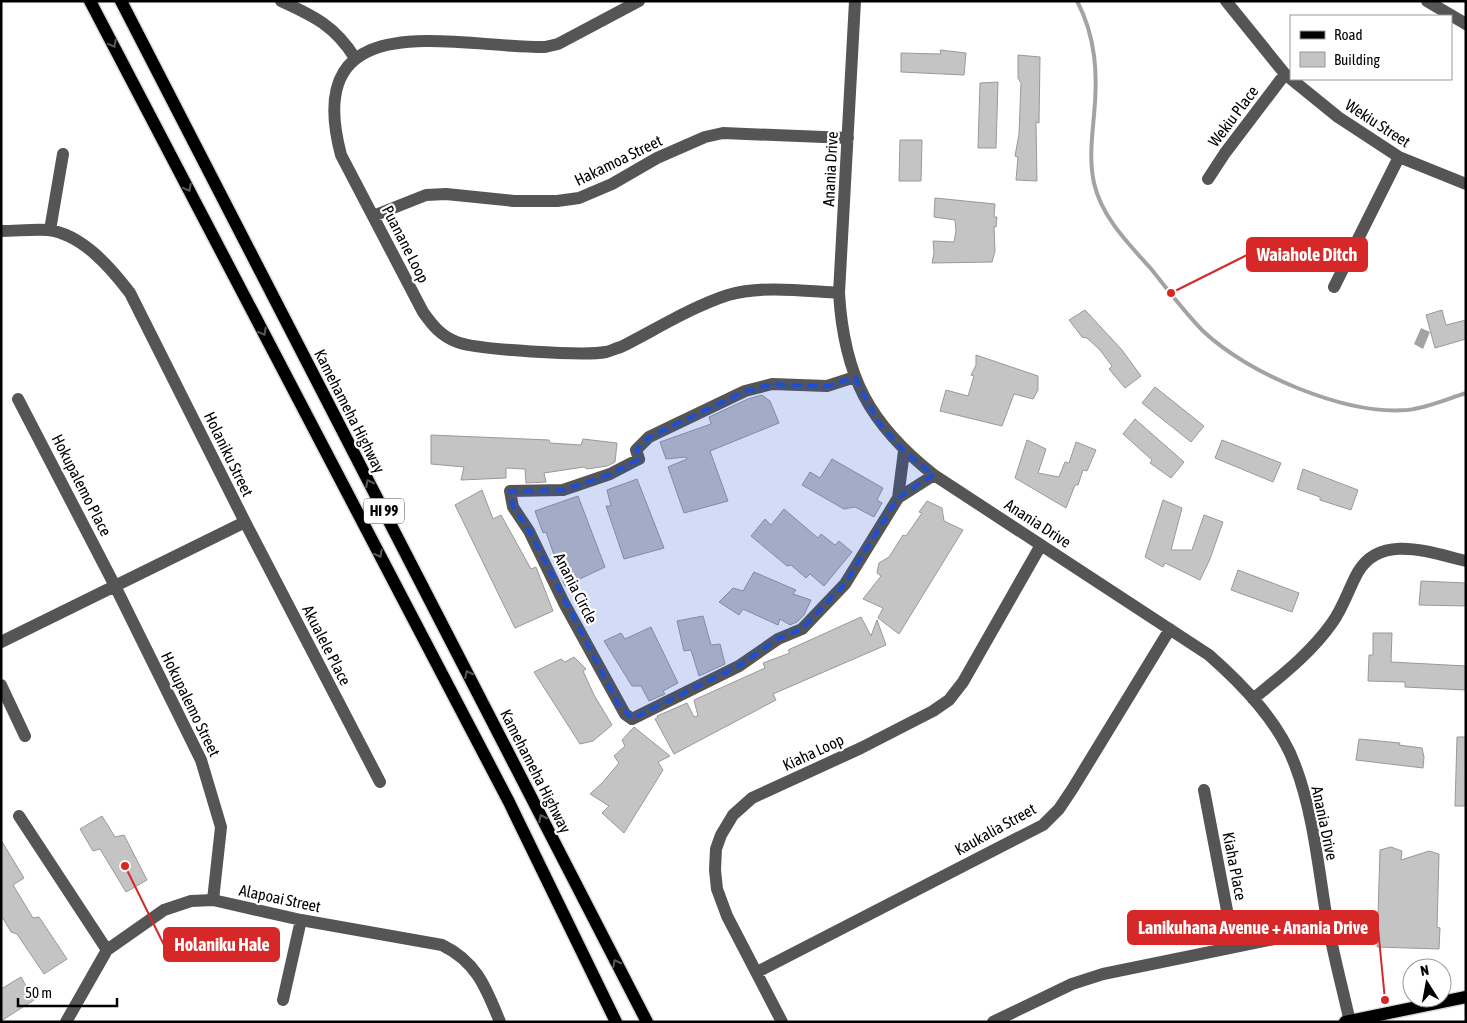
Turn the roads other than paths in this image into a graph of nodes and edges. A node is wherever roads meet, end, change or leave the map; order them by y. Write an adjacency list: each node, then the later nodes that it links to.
1 (90, 1): 54 (main road, HI 99, one-way to 54)
2 (121, 1): 48 (main road, Kamehameha Highway / HI 99, one-way to 2)
3 (281, 1): 11 (street)
4 (638, 1): 11 (street)
5 (855, 1): 15 (street, Anania Drive)
6 (1226, 1): 12 (street, Wekiu Street)
7 (1427, 1): 8 (street)
8 (1451, 15)
9 (1452, 16): 10 (street)
10 (1466, 24)
11 (355, 58): 20 (street, Puanane Loop)
12 (1285, 74): 13 (street, Wekiu Street); 18 (street, Wekiu Place)
13 (1290, 78)
14 (1292, 80): 17 (street, Wekiu Street)
15 (848, 138): 20 (street, Hakamoa Street); 24 (street, Anania Drive)
16 (62, 154): 21 (street)
17 (1399, 157): 19 (street, Wekiu Street); 23 (street)
18 (1208, 179)
19 (1466, 184)
20 (373, 216): 24 (street, Puanane Loop)
21 (50, 230): 22 (street, Holaniku Street); 30 (street, Holaniku Street)
22 (1, 231)
23 (1334, 287)
24 (840, 293): 25 (street, Anania Drive)
25 (855, 376): 27 (street, Anania Drive); 29 (street, Anania Circle)
26 (18, 399): 33 (street, Hokupalemo Place)
27 (904, 451): 28 (street, Anania Drive); 29 (street, Anania Circle)
28 (934, 475): 29 (street, Anania Circle); 31 (street, Anania Drive)
29 (898, 498)
30 (245, 522): 33 (street, Holaniku Street); 39 (street, Akualele Place)
31 (1041, 545): 34 (street, Anania Drive); 47 (street, Kiaha Loop)
32 (1466, 561): 37 (street)
33 (115, 586): 35 (street, Holaniku Street); 42 (street, Hokupalemo Street)
34 (1170, 629): 37 (street, Anania Drive); 47 (street, Kaukalia Street)
35 (1, 642)
36 (1, 685): 38 (street)
37 (1253, 699): 44 (street, Anania Drive)
38 (25, 736)
39 (380, 782)
40 (1204, 790): 45 (street, Kiaha Place)
41 (19, 816): 46 (street)
42 (213, 900): 43 (street, Alapoai Street); 46 (street, Alapoai Street)
43 (301, 920): 50 (street); 53 (street, Alapoai Street)
44 (1328, 928): 45 (street); 51 (street, Anania Drive)
45 (1234, 947): 58 (street)
46 (107, 950): 52 (street, Alapoai Street)
47 (757, 972): 57 (street, Kiaha Loop)
48 (627, 984): 55 (main road, Kamehameha Highway / HI 99); 56 (main road)
49 (1466, 997): 51 (main road)
50 (283, 1000)
51 (1348, 1021)
52 (66, 1022)
53 (500, 1022)
54 (616, 1022)
55 (647, 1022)
56 (651, 1022)
57 (782, 1022)
58 (993, 1022)

